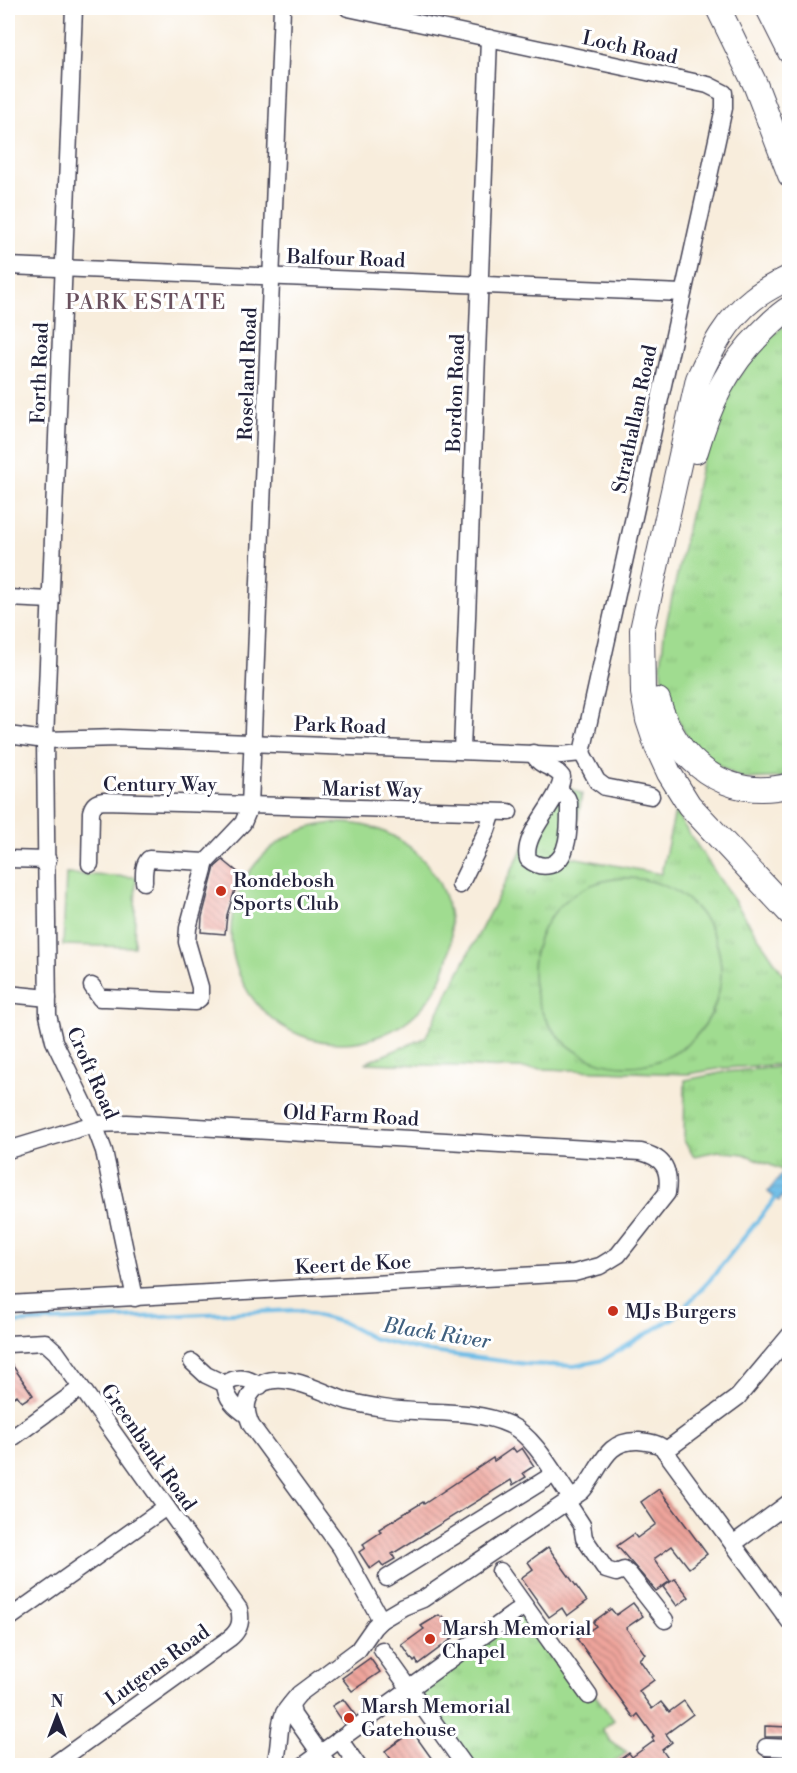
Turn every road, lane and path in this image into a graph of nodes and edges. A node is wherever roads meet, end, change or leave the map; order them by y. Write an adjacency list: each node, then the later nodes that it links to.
1 (74, 8): 11 (street, Forth Road)
2 (282, 8): 12 (street, Roseland Road)
3 (348, 8): 6 (street, Loch Road)
4 (718, 8): 9 (highway)
5 (768, 8): 7 (highway)
6 (489, 38): 8 (street, Loch Road); 14 (street, Bordon Road)
7 (789, 52)
8 (724, 93): 15 (street, Strathallan Road)
9 (789, 176)
10 (8, 266): 11 (street, Balfour Road)
11 (64, 269): 12 (street, Balfour Road); 18 (street, Forth Road)
12 (272, 276): 14 (street, Balfour Road); 21 (street, Roseland Road)
13 (789, 278): 35 (highway)
14 (480, 284): 15 (street, Balfour Road); 22 (street, Bordon Road)
15 (683, 293): 24 (street, Strathallan Road)
16 (789, 308): 25 (highway)
17 (8, 598): 18 (street)
18 (51, 600): 20 (street, Forth Road)
19 (8, 735): 20 (street, Park Road)
20 (45, 740): 21 (street, Park Road); 30 (street, Croft Road)
21 (254, 742): 22 (street, Park Road); 28 (street, Roseland Road)
22 (462, 750): 23 (street, Park Road)
23 (533, 753): 24 (street, Park Road); 26 (street)
24 (582, 753): 27 (street)
25 (789, 785)
26 (559, 789)
27 (651, 796)
28 (250, 806): 31 (street); 32 (street, Century Way); 34 (street, Marist Way)
29 (8, 859): 30 (street)
30 (48, 860): 38 (street, Croft Road)
31 (206, 862): 33 (street); 36 (street)
32 (90, 864)
33 (144, 882)
34 (459, 885)
35 (789, 913)
36 (92, 986)
37 (8, 994): 38 (street)
38 (48, 998): 39 (street, Croft Road)
39 (94, 1124): 40 (street, Old Farm Road); 41 (street, Old Farm Road); 42 (street, Croft Road)
40 (8, 1150)
41 (667, 1193): 42 (street, Keert de Koe)
42 (135, 1298): 43 (street, Keert de Koe)
43 (8, 1305)
44 (789, 1335): 52 (street)
45 (8, 1344): 49 (street, Greenbank Road)
46 (192, 1362): 47 (street)
47 (225, 1384): 48 (street); 50 (street)
48 (260, 1386): 50 (street); 53 (street)
49 (81, 1388): 51 (street); 56 (street, Greenbank Road)
50 (247, 1415): 63 (street)
51 (8, 1441)
52 (665, 1451): 54 (street); 57 (street)
53 (554, 1474): 54 (street); 59 (street)
54 (569, 1500): 63 (street); 64 (street)
55 (789, 1502): 57 (street)
56 (166, 1507): 61 (street, Greenbank Road); 62 (street)
57 (732, 1544): 65 (street)
58 (500, 1571): 60 (street)
59 (387, 1578)
60 (524, 1606): 67 (street); 68 (street)
61 (239, 1609): 74 (street, Lutgens Road)
62 (8, 1619)
63 (381, 1620): 69 (street)
64 (665, 1620)
65 (789, 1620)
66 (382, 1650): 67 (street)
67 (410, 1688): 70 (street); 78 (street)
68 (589, 1696)
69 (290, 1725): 73 (street); 75 (street)
70 (339, 1739): 73 (street); 77 (street)
71 (766, 1747): 72 (street)
72 (789, 1748)
73 (325, 1759): 76 (street)
74 (52, 1766)
75 (274, 1766)
76 (303, 1766)
77 (358, 1766)
78 (465, 1766)

